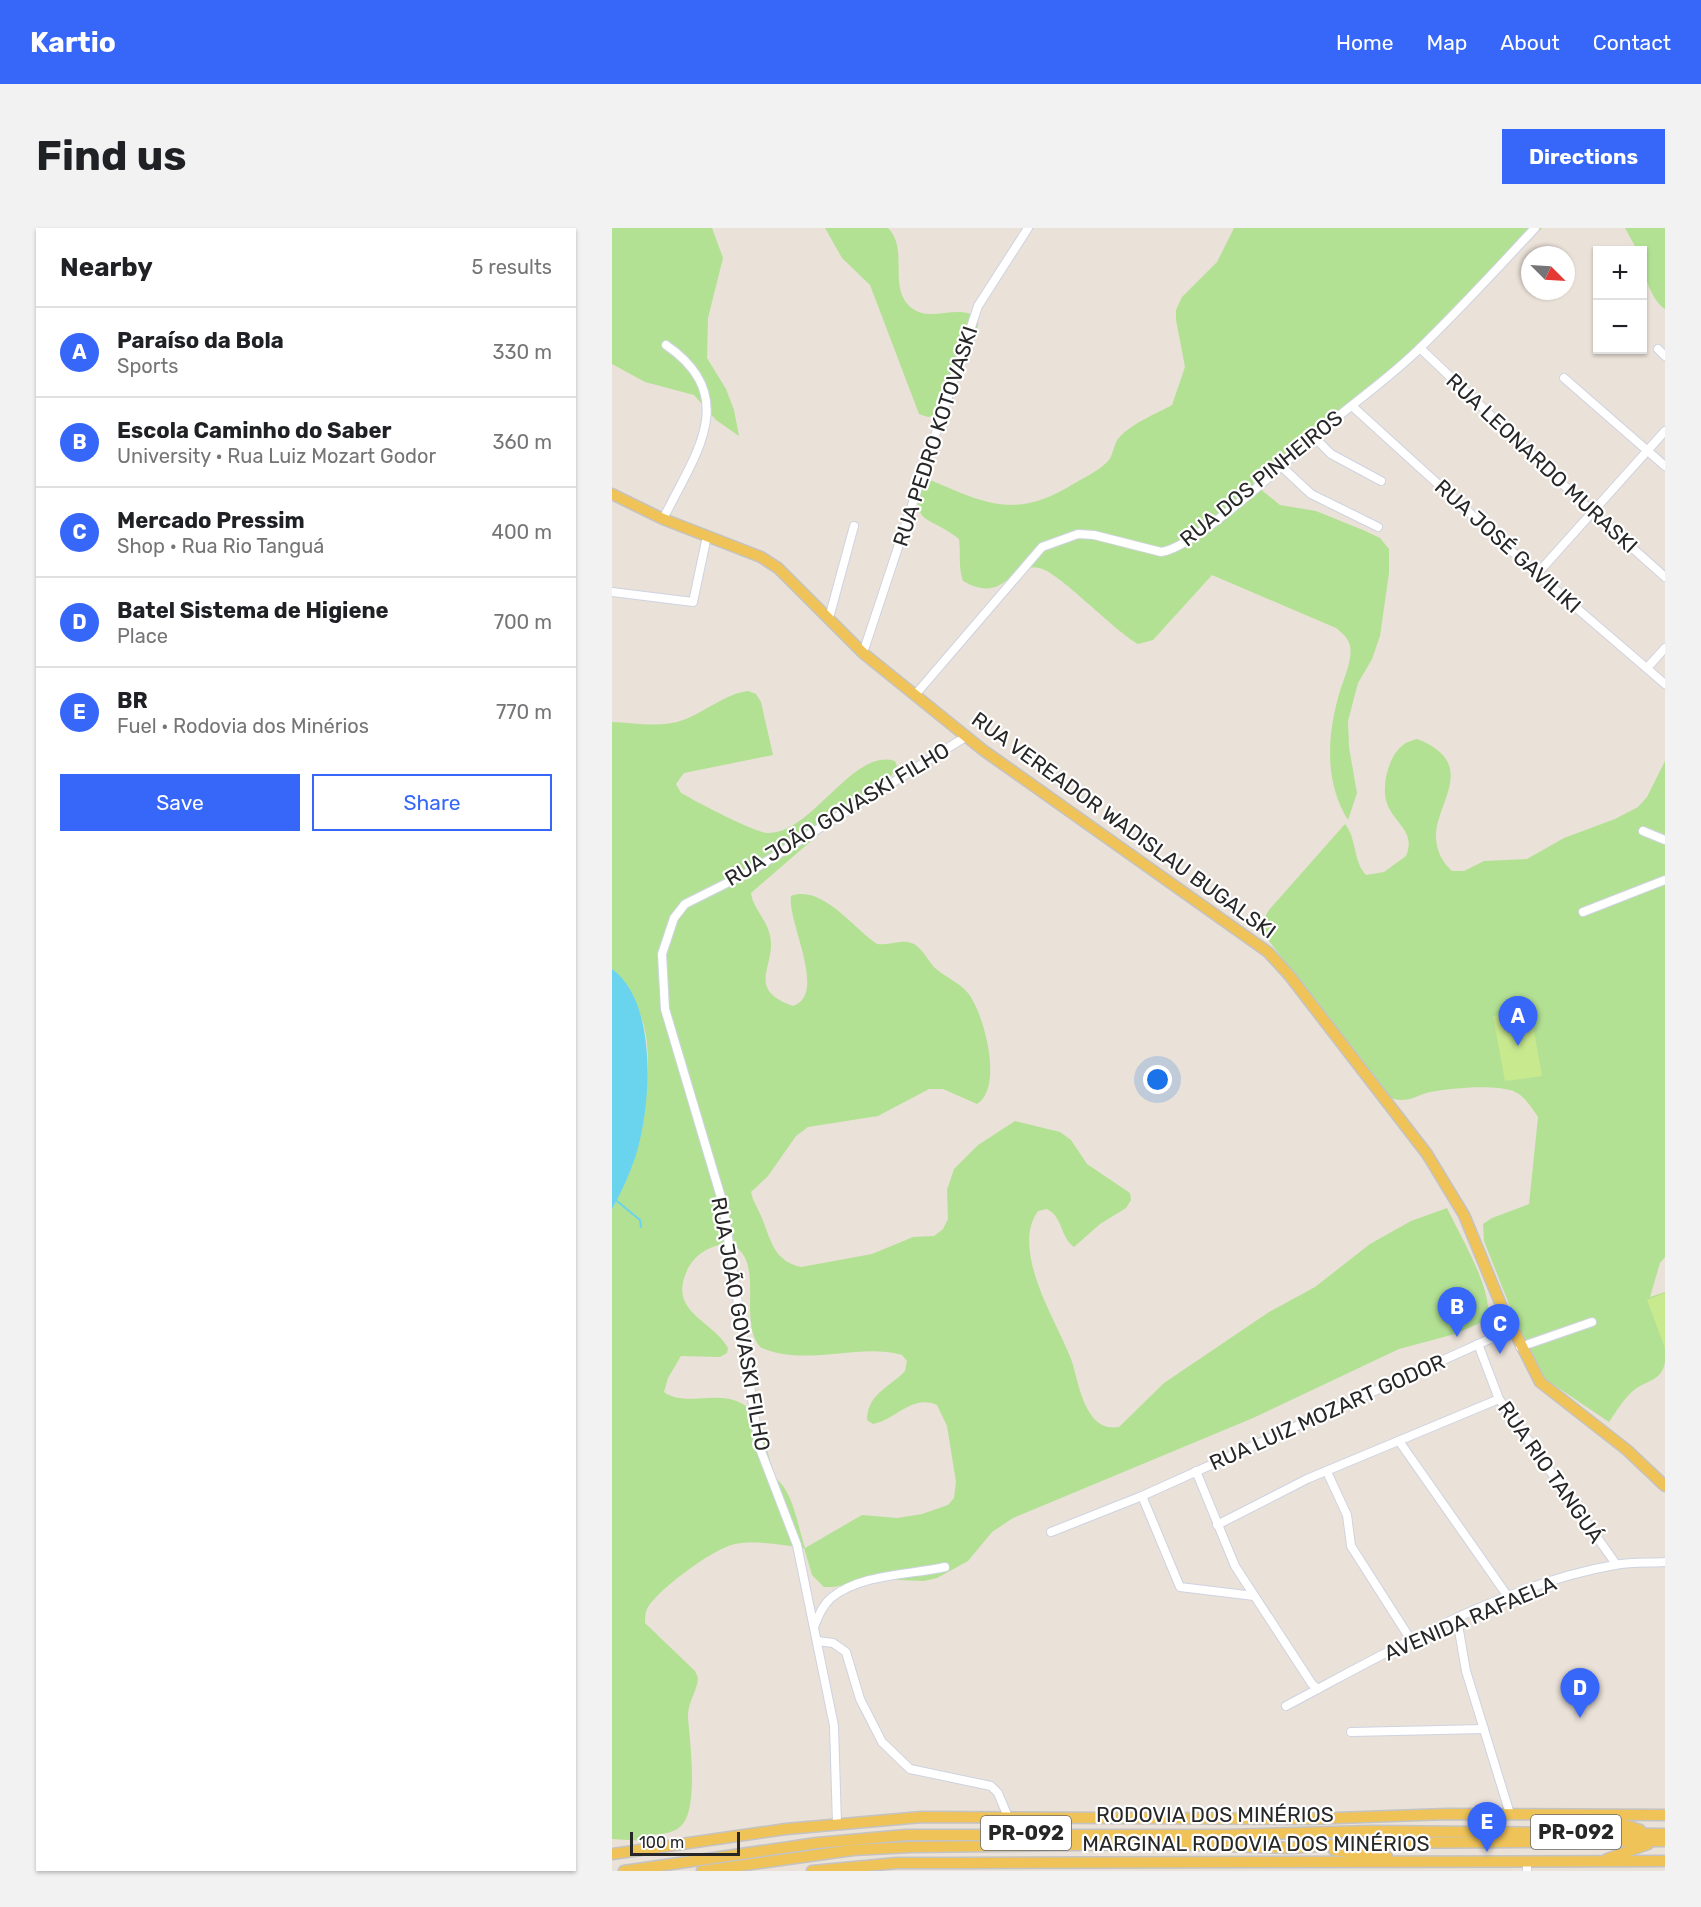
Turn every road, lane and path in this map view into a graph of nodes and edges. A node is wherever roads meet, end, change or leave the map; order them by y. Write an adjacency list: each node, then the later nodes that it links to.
1 (1028, 228): 26 (street, RUA PEDRO KOTOVASKI)
2 (1535, 228): 4 (street, RUA DOS PINHEIROS)
3 (666, 345): 17 (street)
4 (1420, 348): 8 (street, RUA DOS PINHEIROS); 16 (street, RUA LEONARDO MURASKI)
5 (1658, 349): 6 (street)
6 (1665, 356)
7 (1564, 378): 11 (street)
8 (1352, 406): 10 (street, RUA DOS PINHEIROS); 21 (street, RUA JOSÉ GAVILIKI)
9 (1665, 430): 11 (street)
10 (1314, 437): 13 (street, RUA DOS PINHEIROS); 14 (street)
11 (1647, 450): 12 (street); 16 (street)
12 (1665, 466)
13 (1282, 467): 19 (street); 29 (street, RUA DOS PINHEIROS)
14 (1381, 481)
15 (612, 494): 17 (main road, RUA VEREADOR WADISLAU BUGALSKI)
16 (1592, 512): 21 (street); 22 (street, RUA LEONARDO MURASKI)
17 (663, 519): 20 (main road, RUA VEREADOR WADISLAU BUGALSKI)
18 (854, 526): 24 (street)
19 (1378, 527)
20 (707, 536): 23 (street); 24 (main road, RUA VEREADOR WADISLAU BUGALSKI)
21 (1537, 574): 27 (street, RUA JOSÉ GAVILIKI)
22 (1665, 577)
23 (612, 592)
24 (830, 618): 26 (main road, RUA VEREADOR WADISLAU BUGALSKI)
25 (1665, 648): 27 (street)
26 (863, 653): 29 (main road, RUA VEREADOR WADISLAU BUGALSKI)
27 (1647, 668): 28 (street, RUA JOSÉ GAVILIKI)
28 (1665, 684)
29 (915, 695): 30 (main road, RUA VEREADOR WADISLAU BUGALSKI)
30 (967, 736): 36 (main road, RUA VEREADOR WADISLAU BUGALSKI); 53 (street, RUA JOÃO GOVASKI FILHO)
31 (1643, 831): 32 (street)
32 (1665, 840)
33 (1665, 880): 34 (street)
34 (1583, 912)
35 (1592, 1322): 38 (street)
36 (1512, 1329): 37 (street, RUA LUIZ MOZART GODOR); 38 (main road, RUA VEREADOR WADISLAU BUGALSKI)
37 (1478, 1344): 39 (street, RUA RIO TANGUÁ); 41 (street, RUA LUIZ MOZART GODOR)
38 (1520, 1347): 43 (main road, RUA VEREADOR WADISLAU BUGALSKI)
39 (1499, 1399): 40 (street); 48 (street, RUA RIO TANGUÁ)
40 (1399, 1441): 42 (street); 51 (street)
41 (1196, 1471): 44 (street, RUA LUIZ MOZART GODOR); 45 (street)
42 (1327, 1472): 45 (street); 54 (street)
43 (1665, 1486)
44 (1142, 1496): 46 (street, RUA LUIZ MOZART GODOR); 50 (street)
45 (1218, 1524): 50 (street)
46 (1051, 1532)
47 (1665, 1562): 48 (street, AVENIDA RAFAELA)
48 (1616, 1564): 51 (street, AVENIDA RAFAELA)
49 (945, 1567): 53 (street)
50 (1254, 1596): 56 (street)
51 (1509, 1598): 52 (street, AVENIDA RAFAELA)
52 (1457, 1619): 54 (street, AVENIDA RAFAELA); 58 (street)
53 (814, 1627): 55 (street, RUA JOÃO GOVASKI FILHO)
54 (1411, 1640): 56 (street, AVENIDA RAFAELA)
55 (817, 1641): 64 (street); 65 (street, RUA JOÃO GOVASKI FILHO)
56 (1318, 1689): 57 (street, AVENIDA RAFAELA)
57 (1286, 1706)
58 (1484, 1729): 59 (street); 61 (street)
59 (1351, 1732)
60 (1447, 1814): 61 (main road, MARGINAL RODOVIA DOS MINÉRIOS); 64 (main road, MARGINAL RODOVIA DOS MINÉRIOS); 66 (main road)
61 (1510, 1814): 62 (main road, MARGINAL RODOVIA DOS MINÉRIOS)
62 (1595, 1815): 63 (main road, MARGINAL RODOVIA DOS MINÉRIOS); 67 (main road)
63 (1665, 1815)
64 (1008, 1817): 65 (main road, MARGINAL RODOVIA DOS MINÉRIOS)
65 (837, 1824): 69 (main road, MARGINAL RODOVIA DOS MINÉRIOS)
66 (1374, 1831): 67 (main road, RODOVIA DOS MINÉRIOS / PR-092); 77 (main road, RODOVIA DOS MINÉRIOS / PR-092)
67 (1659, 1838): 68 (main road, RODOVIA DOS MINÉRIOS / PR-092); 72 (main road)
68 (1304, 1848): 70 (main road); 78 (main road, RODOVIA DOS MINÉRIOS / PR-092)
69 (612, 1854)
70 (1408, 1861): 74 (main road, MARGINAL RODOVIA DOS MINÉRIOS); 75 (main road, MARGINAL RODOVIA DOS MINÉRIOS)
71 (1665, 1861): 72 (main road, MARGINAL RODOVIA DOS MINÉRIOS)
72 (1598, 1862): 75 (main road, MARGINAL RODOVIA DOS MINÉRIOS)
73 (1220, 1866): 74 (main road, MARGINAL RODOVIA DOS MINÉRIOS); 76 (main road, MARGINAL RODOVIA DOS MINÉRIOS)
74 (1345, 1866)
75 (1527, 1866)
76 (1187, 1867): 79 (main road, MARGINAL RODOVIA DOS MINÉRIOS)
77 (624, 1871)
78 (702, 1871)
79 (812, 1871)

